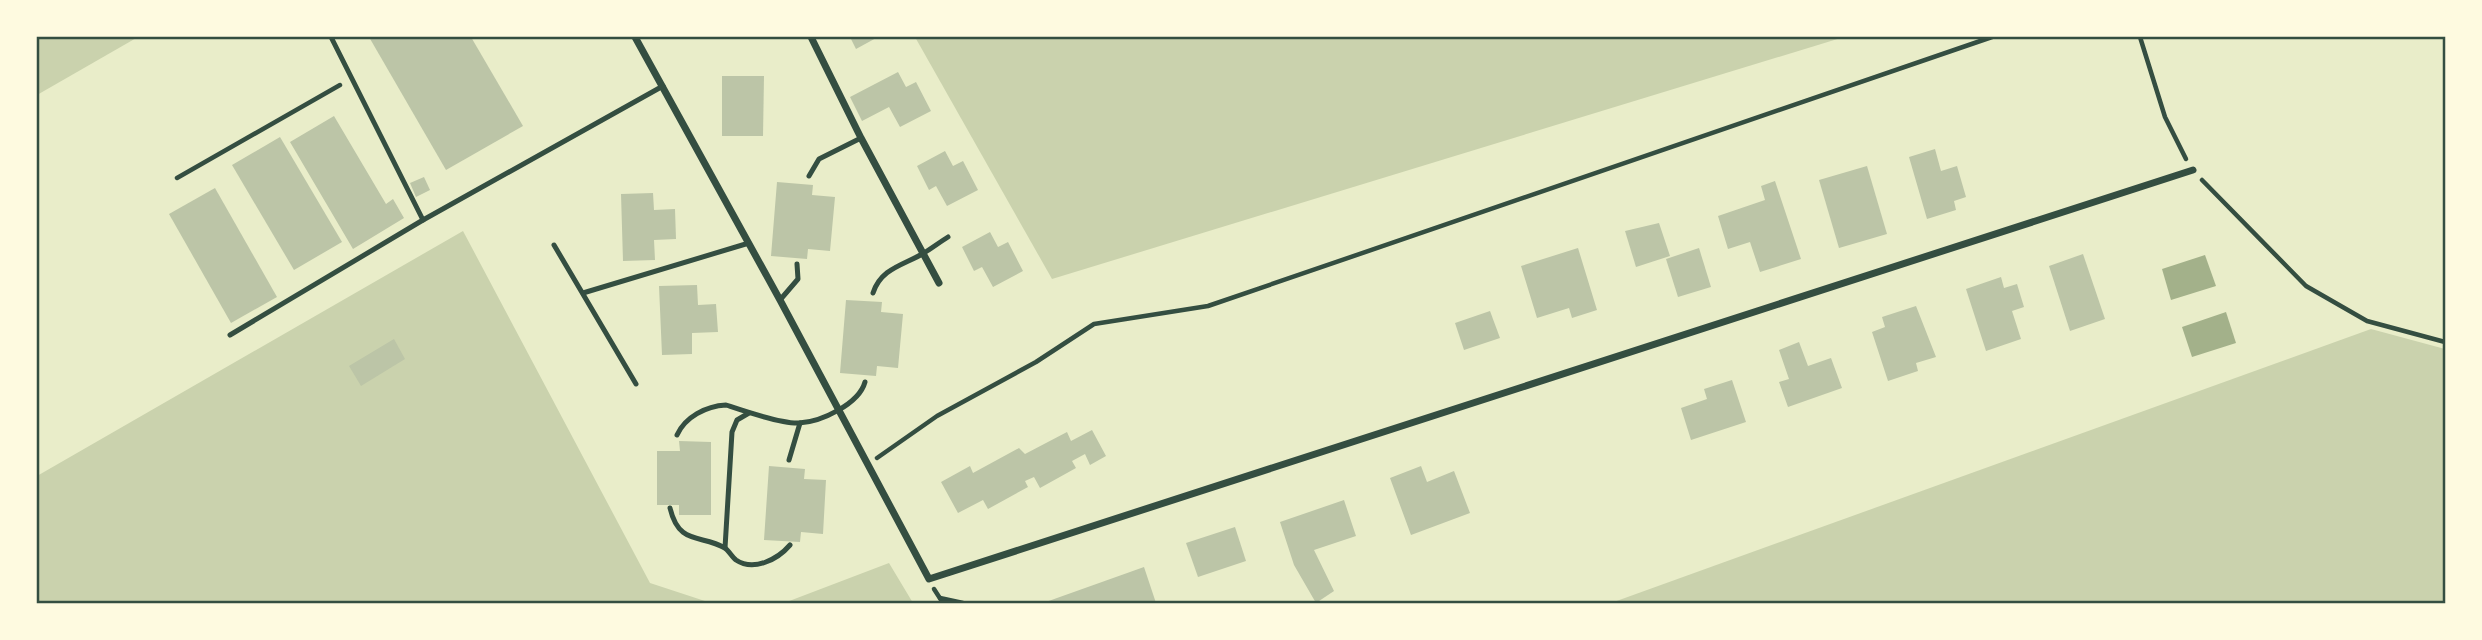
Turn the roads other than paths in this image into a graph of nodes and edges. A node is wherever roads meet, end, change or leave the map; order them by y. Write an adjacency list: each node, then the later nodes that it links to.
1 (331, 37): 8 (lane)
2 (635, 37): 4 (street)
3 (811, 37): 5 (street)
4 (663, 86): 8 (lane); 10 (street)
5 (861, 138): 7 (lane); 12 (street)
6 (2193, 170): 21 (street)
7 (809, 176)
8 (423, 220): 18 (lane)
9 (948, 237): 12 (lane)
10 (749, 243): 15 (lane); 17 (street)
11 (554, 245): 15 (lane)
12 (925, 253): 14 (street); 16 (lane)
13 (797, 264): 17 (lane)
14 (939, 283)
15 (583, 293): 20 (lane)
16 (873, 293)
17 (780, 300): 21 (street)
18 (230, 335)
19 (865, 382): 21 (lane)
20 (636, 384)
21 (838, 412): 23 (lane)
22 (750, 413): 23 (lane); 24 (lane); 28 (lane)
23 (800, 423): 25 (lane)
24 (677, 435)
25 (789, 460)
26 (670, 508): 28 (lane)
27 (790, 545): 28 (lane)
28 (726, 548)

